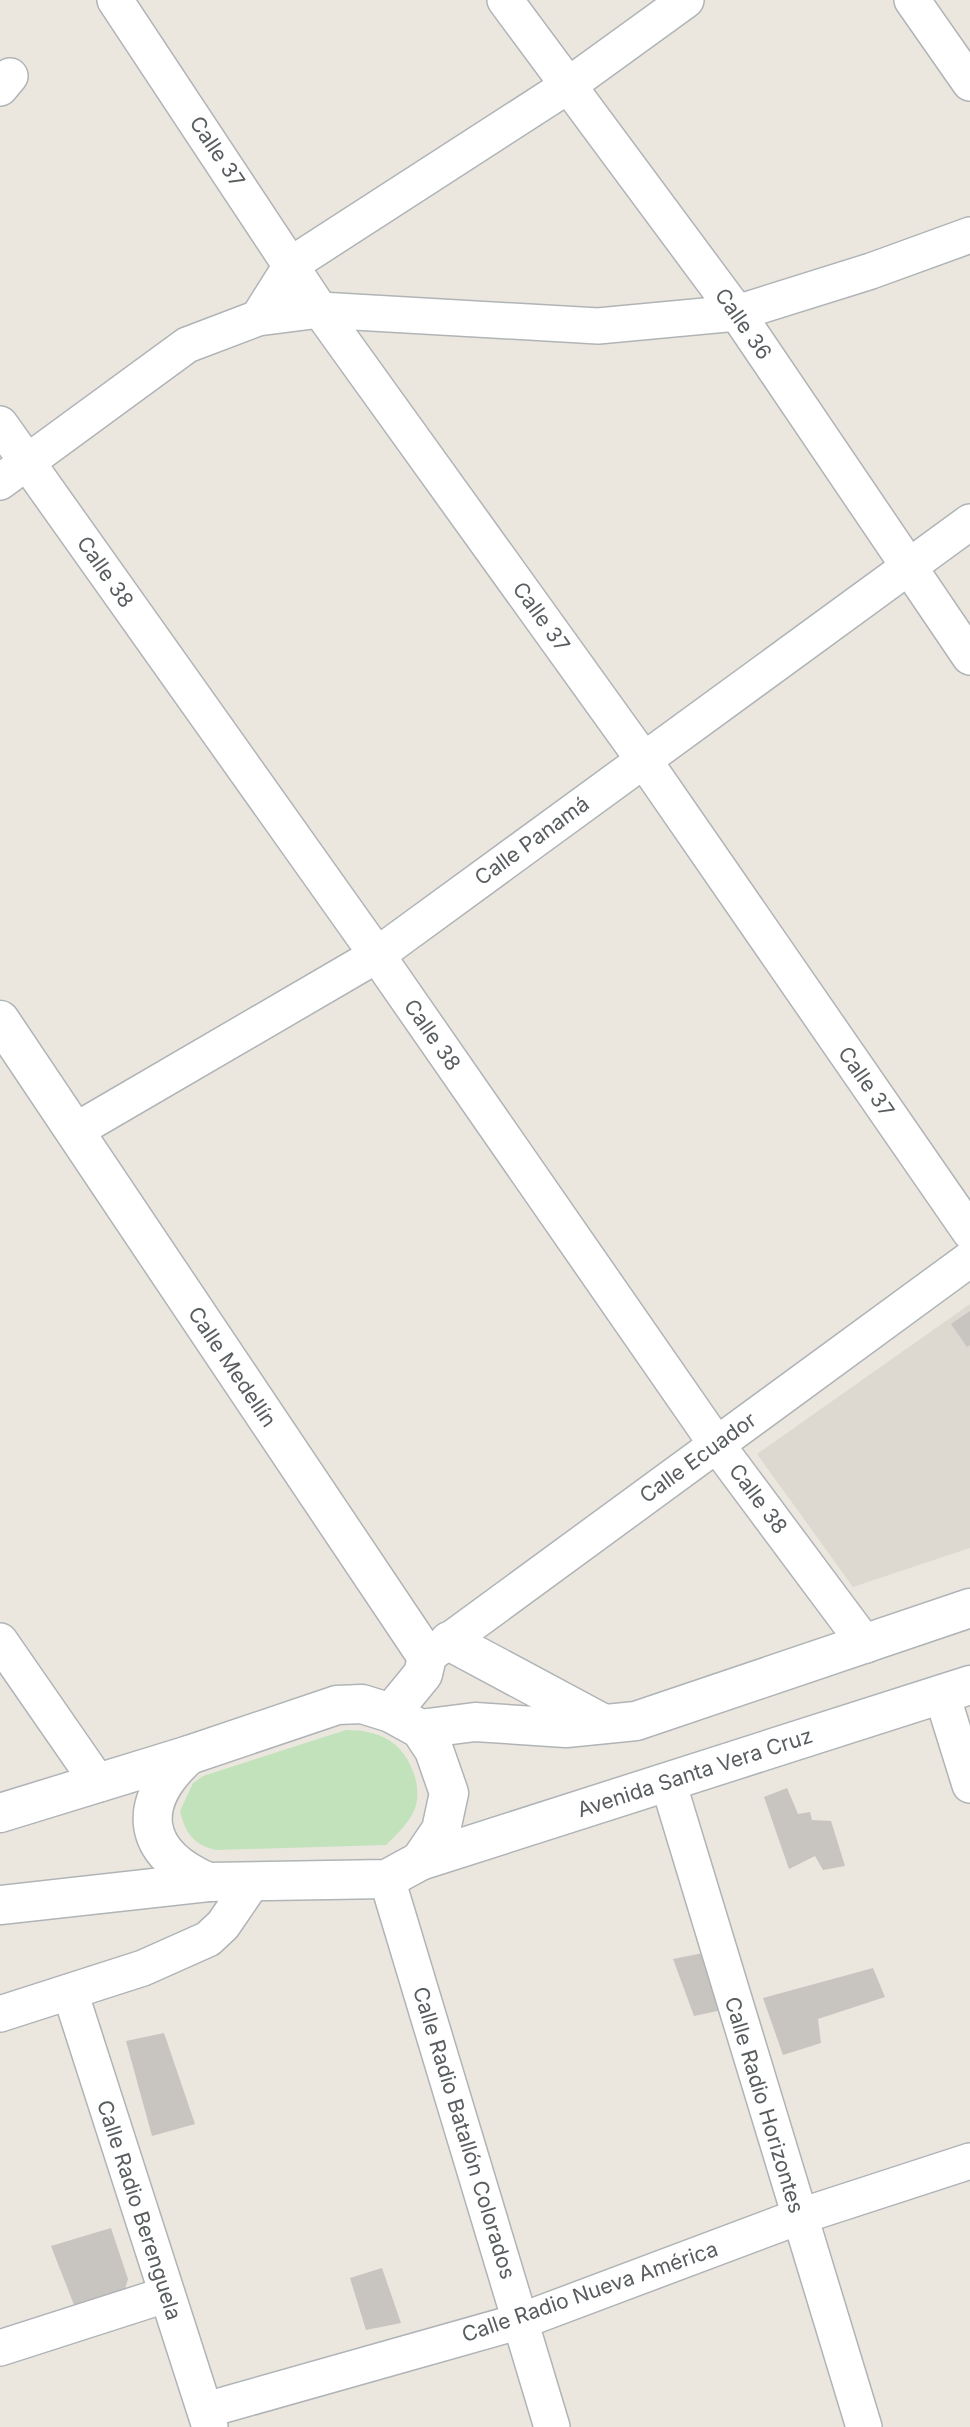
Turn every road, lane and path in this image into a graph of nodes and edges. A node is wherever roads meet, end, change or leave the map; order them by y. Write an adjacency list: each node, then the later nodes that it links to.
1 (115, 0): 8 (street, Calle 37)
2 (505, 0): 6 (street, Calle 36)
3 (685, 0): 6 (street)
4 (912, 0): 5 (street)
5 (970, 83)
6 (566, 86): 8 (street); 10 (street, Calle 36)
7 (970, 235): 10 (street)
8 (292, 264): 9 (street, Calle 37); 11 (street)
9 (320, 310): 10 (street); 11 (street); 17 (street, Calle 37)
10 (737, 313): 15 (street, Calle 36)
11 (258, 318): 13 (street)
12 (0, 424): 13 (street, Calle 38)
13 (14, 472): 18 (street, Calle 38)
14 (970, 522): 15 (street, Calle Panamá)
15 (908, 565): 16 (street, Calle 36); 17 (street, Calle Panamá)
16 (970, 657)
17 (643, 759): 18 (street, Calle Panamá); 21 (street, Calle 37)
18 (377, 956): 20 (street, Calle Panamá); 23 (street, Calle 38)
19 (0, 1020): 20 (street, Calle Medellín)
20 (75, 1131): 27 (street, Calle Medellín)
21 (970, 1232)
22 (970, 1259): 23 (street, Calle Ecuador)
23 (717, 1444): 26 (street, Calle 38); 27 (street, Calle Ecuador)
24 (970, 1608): 26 (street)
25 (0, 1641): 33 (street)
26 (866, 1644): 30 (street)
27 (438, 1649): 29 (street); 30 (street)
28 (956, 1690): 32 (street, Avenida Santa Vera Cruz); 34 (street)
29 (406, 1721): 30 (street); 31 (street); 36 (street)
30 (604, 1724)
31 (189, 1755): 33 (street); 39 (street)
32 (668, 1782): 36 (street, Avenida Santa Vera Cruz); 44 (street, Calle Radio Horizontes)
33 (99, 1784): 35 (street)
34 (970, 1785)
35 (0, 1813)
36 (420, 1861): 37 (street)
37 (387, 1879): 38 (street); 46 (street, Calle Radio Batallón Colorados)
38 (253, 1881): 39 (street); 41 (street)
39 (208, 1882): 40 (street)
40 (0, 1905)
41 (70, 1992): 42 (street); 45 (street, Calle Radio Berenguela)
42 (0, 2014)
43 (970, 2161): 44 (street, Calle Radio Nueva América)
44 (798, 2217): 46 (street, Calle Radio Nueva América); 50 (street, Calle Radio Horizontes)
45 (165, 2295): 47 (street); 48 (street, Calle Radio Berenguela)
46 (521, 2321): 48 (street, Calle Radio Nueva América); 49 (street, Calle Radio Batallón Colorados)
47 (0, 2348)
48 (208, 2418)
49 (552, 2427)
50 (864, 2427)

